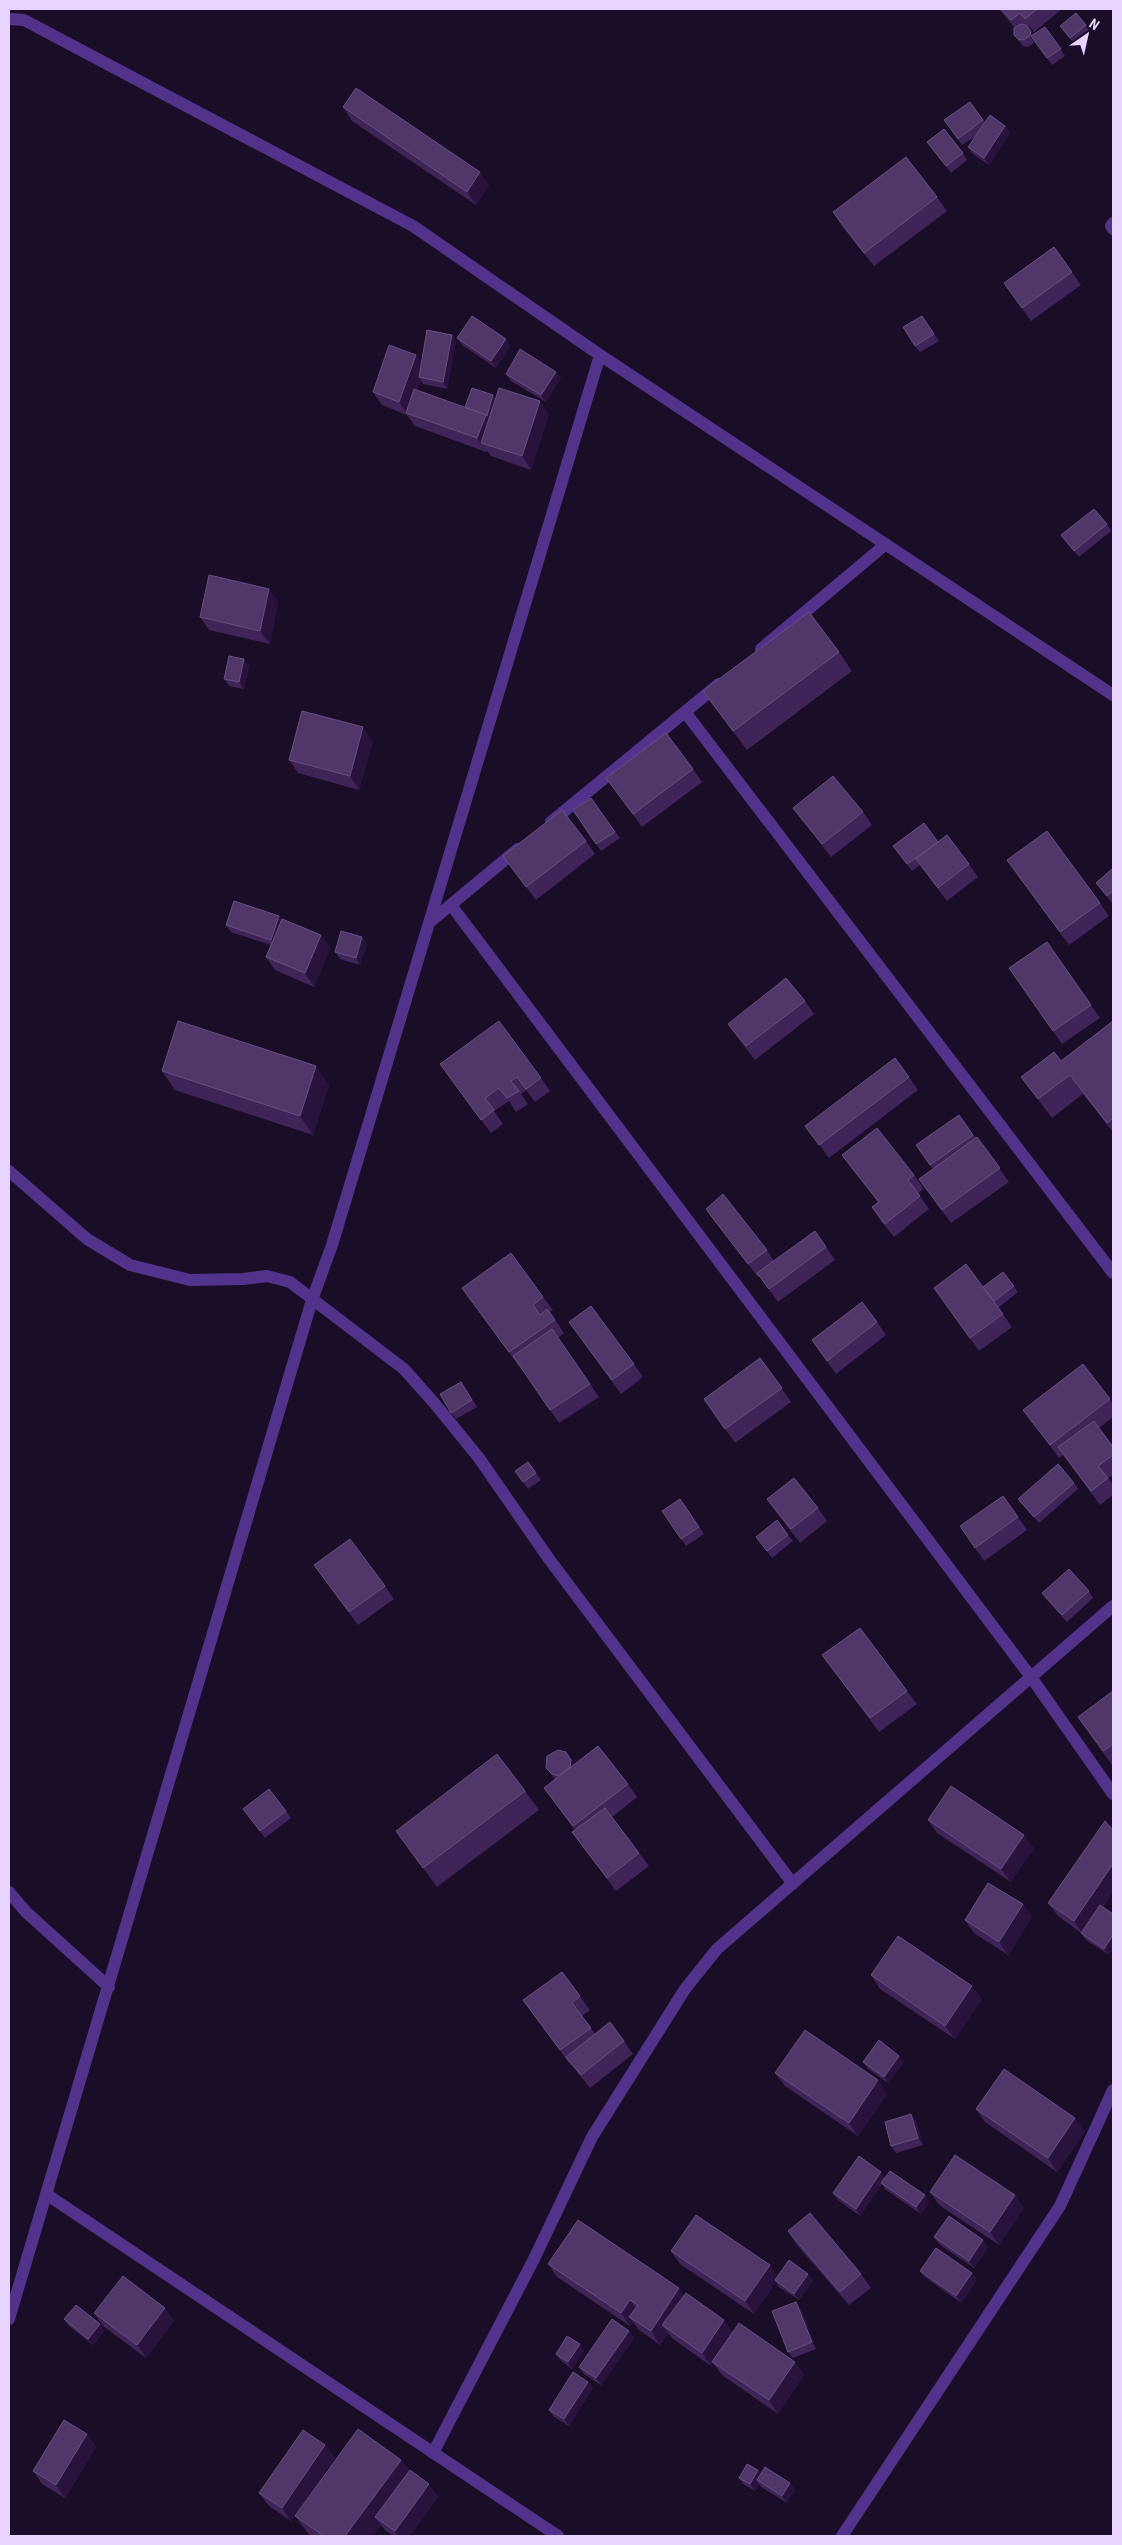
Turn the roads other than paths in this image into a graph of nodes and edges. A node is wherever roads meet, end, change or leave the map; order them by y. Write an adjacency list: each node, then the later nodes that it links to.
1 (9, 19): 4 (street)
2 (1113, 223): 3 (street)
3 (1113, 229)
4 (600, 355): 5 (street); 13 (street)
5 (886, 544): 6 (street); 8 (street)
6 (752, 656)
7 (730, 675): 9 (street)
8 (1113, 695)
9 (685, 712): 10 (street); 15 (street)
10 (542, 830)
11 (526, 843): 12 (street)
12 (451, 905): 13 (street); 18 (street)
13 (429, 923): 16 (street)
14 (9, 1171): 16 (street)
15 (1113, 1273)
16 (312, 1300): 20 (street); 22 (street)
17 (1113, 1606): 18 (street)
18 (1031, 1677): 19 (street); 20 (street)
19 (1113, 1794)
20 (793, 1884): 26 (street)
21 (9, 1892): 22 (street)
22 (109, 1987): 24 (street)
23 (1113, 2090): 28 (street)
24 (46, 2194): 25 (street); 26 (street)
25 (9, 2319)
26 (433, 2453): 27 (street)
27 (558, 2536)
28 (842, 2536)

